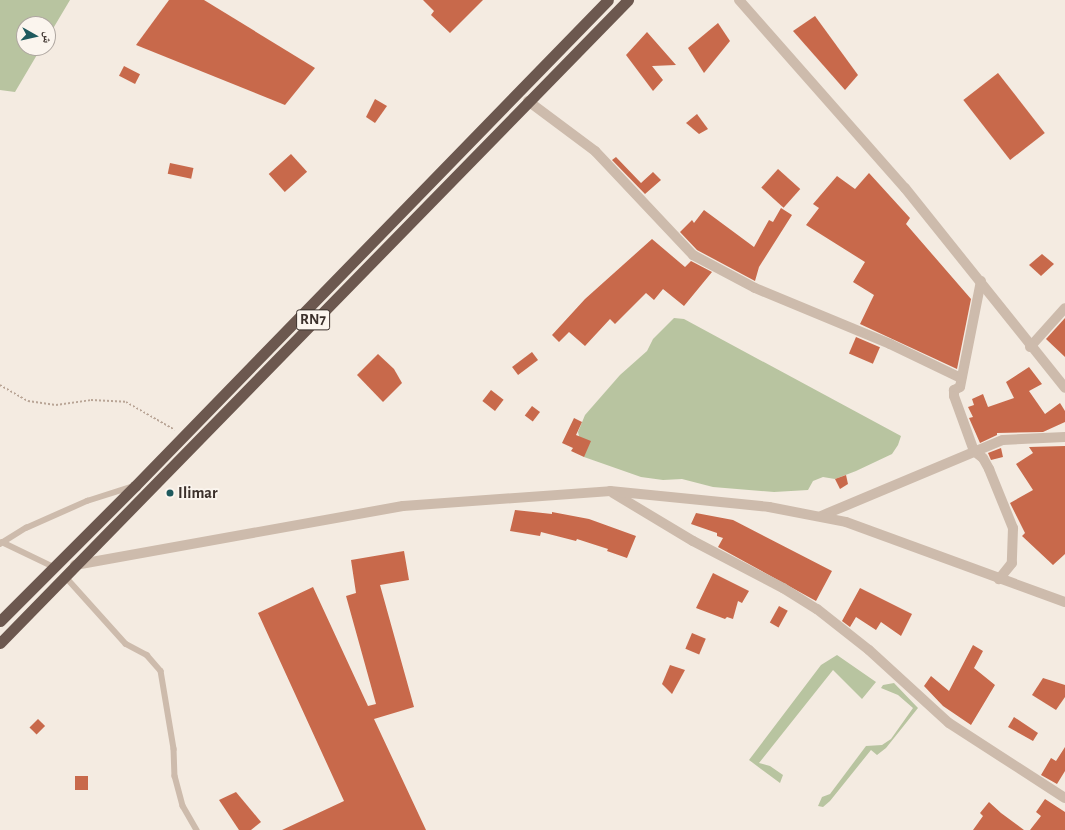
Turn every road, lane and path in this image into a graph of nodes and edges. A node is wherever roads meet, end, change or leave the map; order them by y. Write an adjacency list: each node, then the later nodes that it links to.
1 (608, 0): 11 (highway, RN7)
2 (628, 0): 4 (highway, RN7)
3 (738, 0): 5 (street)
4 (528, 101): 8 (street); 18 (highway, RN7)
5 (981, 281): 7 (street); 8 (street)
6 (1065, 308): 7 (street)
7 (1030, 347): 10 (street)
8 (962, 378): 13 (street)
9 (0, 386): 11 (path)
10 (1065, 388)
11 (183, 434): 14 (highway, RN7)
12 (1065, 437): 13 (street)
13 (974, 451): 16 (street); 21 (street)
14 (135, 486): 17 (lane); 19 (highway, RN7)
15 (610, 491): 16 (street); 18 (street); 25 (street)
16 (821, 516): 21 (street)
17 (1, 543): 19 (lane)
18 (75, 565): 20 (highway, RN7)
19 (54, 567): 23 (highway, RN7)
20 (65, 576): 24 (highway, RN7); 26 (lane)
21 (999, 579): 22 (street)
22 (1065, 602)
23 (0, 621)
24 (0, 643)
25 (1065, 798)
26 (197, 830)

